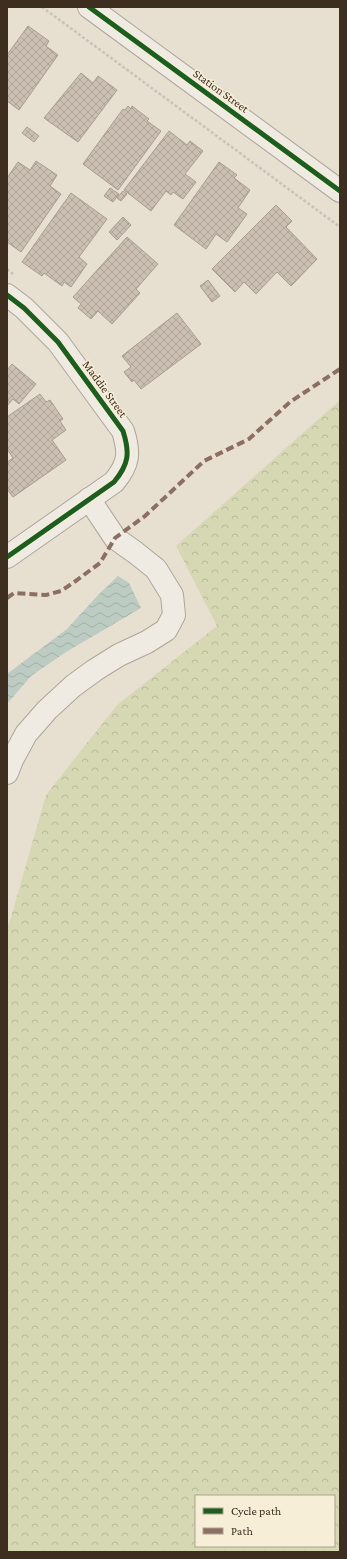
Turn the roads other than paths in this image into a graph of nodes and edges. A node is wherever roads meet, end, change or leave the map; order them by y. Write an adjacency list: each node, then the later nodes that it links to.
1 (89, 7): 2 (street, Station Street)
2 (340, 191)
3 (7, 295): 4 (street, Maddie Street)
4 (89, 499): 5 (street, Maddie Street); 6 (street)
5 (7, 557)
6 (7, 773)

